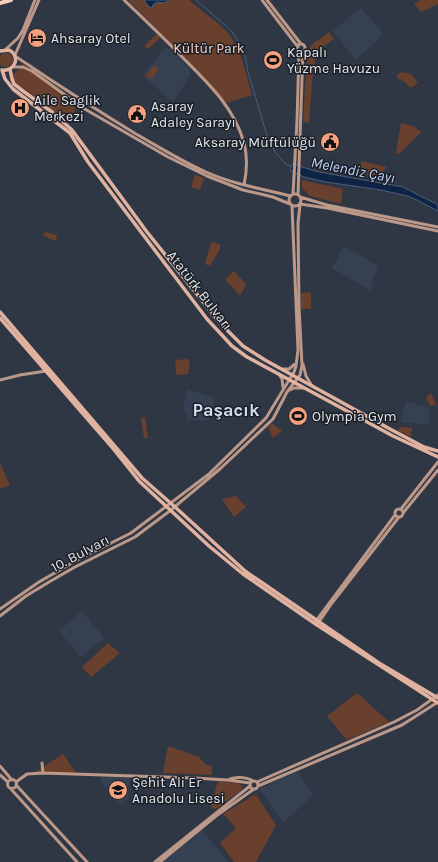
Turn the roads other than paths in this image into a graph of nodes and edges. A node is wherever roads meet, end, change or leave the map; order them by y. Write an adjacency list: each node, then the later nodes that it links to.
1 (11, 0): 7 (highway)
2 (35, 0): 9 (main road)
3 (38, 0): 11 (main road)
4 (124, 0): 14 (main road)
5 (262, 0): 8 (main road)
6 (267, 0): 8 (main road)
7 (0, 3)
8 (299, 46): 10 (main road); 10 (main road)
9 (2, 49): 11 (main road)
10 (301, 51): 15 (main road); 16 (main road)
11 (15, 55): 12 (main road); 14 (main road)
12 (12, 68): 13 (main road); 18 (main road); 25 (main road, Atatürk Bulvarı)
13 (1, 70): 27 (main road, Atatürk Bulvarı)
14 (244, 185): 15 (main road)
15 (292, 195): 16 (main road); 18 (main road)
16 (299, 196): 17 (main road); 19 (main road)
17 (300, 204): 18 (main road); 20 (main road); 23 (main road)
18 (291, 205): 24 (main road, 10. Bulvarı)
19 (438, 227)
20 (438, 231)
21 (0, 312): 41 (main road)
22 (0, 318): 26 (main road)
23 (302, 362): 29 (main road, 10. Bulvarı); 33 (main road)
24 (296, 363): 25 (main road); 28 (main road, 10. Bulvarı)
25 (282, 370): 28 (main road, Atatürk Bulvarı)
26 (46, 372): 30 (main road); 42 (main road)
27 (277, 373): 31 (main road, Atatürk Bulvarı); 35 (main road)
28 (292, 375): 29 (main road, Atatürk Bulvarı); 31 (main road, 10. Bulvarı)
29 (297, 378): 32 (main road, 10. Bulvarı); 33 (main road, Atatürk Bulvarı)
30 (0, 380)
31 (289, 380): 32 (main road, Atatürk Bulvarı); 35 (main road, 10. Bulvarı)
32 (294, 382): 34 (main road, Atatürk Bulvarı); 36 (main road, 10. Bulvarı)
33 (314, 387): 37 (main road, Atatürk Bulvarı)
34 (304, 388): 36 (main road); 38 (main road, Atatürk Bulvarı)
35 (282, 390): 41 (main road, 10. Bulvarı)
36 (287, 392): 43 (main road, 10. Bulvarı)
37 (438, 451)
38 (438, 457)
39 (438, 462): 44 (main road)
40 (438, 470): 46 (main road)
41 (170, 503): 42 (main road, 10. Bulvarı); 43 (main road)
42 (166, 506): 45 (main road); 49 (main road, 10. Bulvarı)
43 (175, 507): 45 (main road, 10. Bulvarı); 51 (main road)
44 (401, 509): 46 (main road); 47 (main road)
45 (171, 510): 50 (main road, 10. Bulvarı); 51 (main road)
46 (403, 513): 48 (main road)
47 (395, 515): 48 (main road); 51 (main road)
48 (399, 517): 51 (main road)
49 (0, 609)
50 (0, 616)
51 (317, 623): 52 (main road); 53 (main road)
52 (437, 696): 53 (main road)
53 (431, 699): 54 (main road); 61 (main road)
54 (438, 703): 62 (main road)
55 (42, 763): 57 (main road)
56 (0, 766): 60 (main road)
57 (43, 773): 60 (main road); 61 (main road)
58 (0, 775): 59 (main road)
59 (8, 782): 60 (main road); 63 (main road)
60 (15, 782): 63 (main road); 66 (main road)
61 (252, 783): 62 (main road); 64 (main road); 67 (main road)
62 (258, 786): 64 (main road)
63 (11, 789): 65 (main road)
64 (254, 789): 68 (main road)
65 (77, 862)
66 (87, 862)
67 (155, 862)
68 (160, 862)

